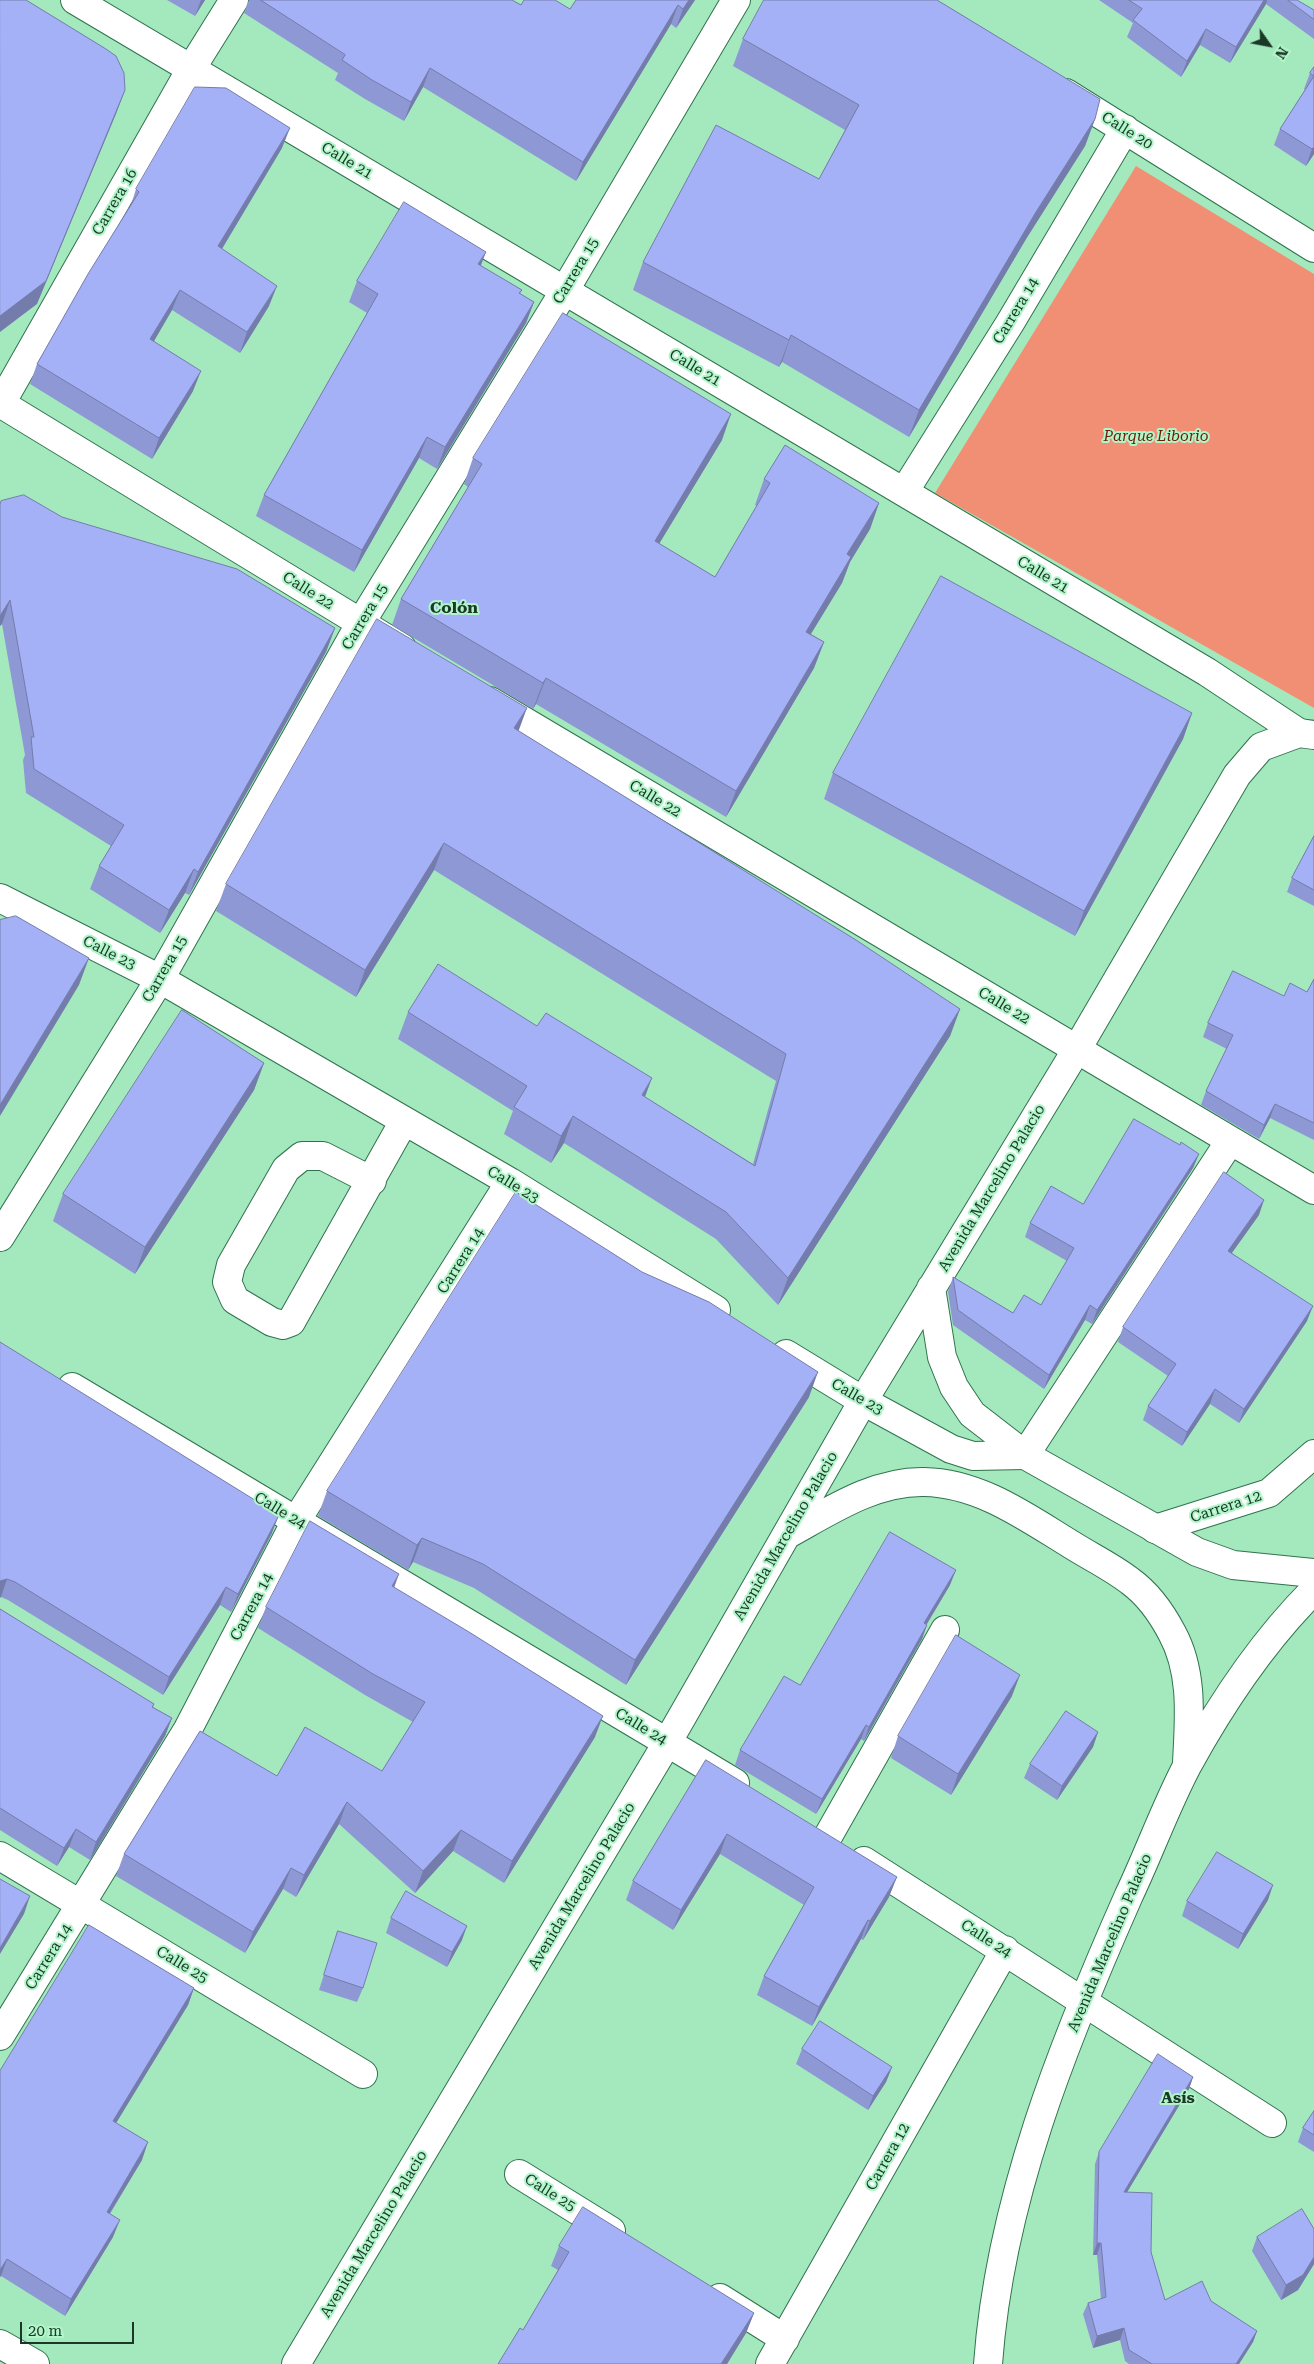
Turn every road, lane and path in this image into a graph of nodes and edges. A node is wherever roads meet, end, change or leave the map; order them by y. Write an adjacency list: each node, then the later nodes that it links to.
1 (76, 0): 4 (street, Calle 21)
2 (234, 0): 4 (street, Carrera 16)
3 (736, 0): 8 (street, Carrera 15)
4 (190, 68): 8 (street, Calle 21); 9 (street, Carrera 16)
5 (1048, 82): 6 (street, Calle 20)
6 (1125, 128): 7 (street, Calle 20); 10 (street, Carrera 14)
7 (1314, 248)
8 (565, 290): 10 (street, Calle 21); 11 (street, Carrera 15)
9 (0, 404): 11 (street, Calle 22)
10 (904, 492): 14 (street, Calle 21)
11 (360, 624): 12 (street, Calle 22); 16 (street, Carrera 15)
12 (420, 659)
13 (471, 690): 17 (street, Calle 22)
14 (1306, 734): 17 (street, Avenida Marcelino Palacio)
15 (0, 898): 16 (street, Calle 23)
16 (160, 979): 18 (street, Calle 23); 23 (street, Carrera 15)
17 (1077, 1049): 19 (street, Calle 22); 24 (street, Avenida Marcelino Palacio)
18 (404, 1121): 20 (street); 21 (street, Calle 23)
19 (1230, 1141): 22 (street, Calle 22); 30 (street)
20 (372, 1181): 20 (street)
21 (510, 1182): 25 (street, Calle 23); 31 (street, Carrera 14)
22 (1314, 1190)
23 (0, 1237)
24 (931, 1288): 28 (street, Avenida Marcelino Palacio); 30 (street)
25 (737, 1323)
26 (762, 1339): 28 (street, Calle 23)
27 (51, 1375): 31 (street, Calle 24)
28 (863, 1401): 30 (street, Calle 23); 33 (street, Avenida Marcelino Palacio)
29 (1314, 1454): 32 (street, Carrera 12)
30 (1025, 1455): 32 (street)
31 (296, 1521): 38 (street, Carrera 14); 39 (street, Calle 24)
32 (1156, 1529): 34 (street)
33 (788, 1534): 39 (street, Avenida Marcelino Palacio); 40 (street)
34 (1314, 1573)
35 (1314, 1590): 40 (street, Avenida Marcelino Palacio)
36 (945, 1630): 43 (street)
37 (163, 1714): 38 (street)
38 (188, 1729): 45 (street, Carrera 14)
39 (667, 1742): 41 (street, Calle 24); 57 (street, Avenida Marcelino Palacio)
40 (1187, 1767): 47 (street, Avenida Marcelino Palacio)
41 (760, 1798)
42 (801, 1823): 43 (street, Calle 24)
43 (827, 1838): 46 (street, Calle 24)
44 (0, 1856): 45 (street, Calle 25)
45 (82, 1904): 48 (street, Carrera 14); 49 (street, Calle 25)
46 (1005, 1950): 47 (street, Calle 24); 54 (street, Carrera 12)
47 (1082, 2002): 50 (street, Calle 24); 59 (street, Avenida Marcelino Palacio)
48 (0, 2036)
49 (363, 2074)
50 (1272, 2123)
51 (519, 2174): 52 (street, Calle 25)
52 (636, 2246)
53 (702, 2287): 54 (street)
54 (785, 2339): 58 (street, Carrera 12)
55 (0, 2344): 56 (street)
56 (35, 2364)
57 (296, 2364)
58 (770, 2364)
59 (988, 2364)

